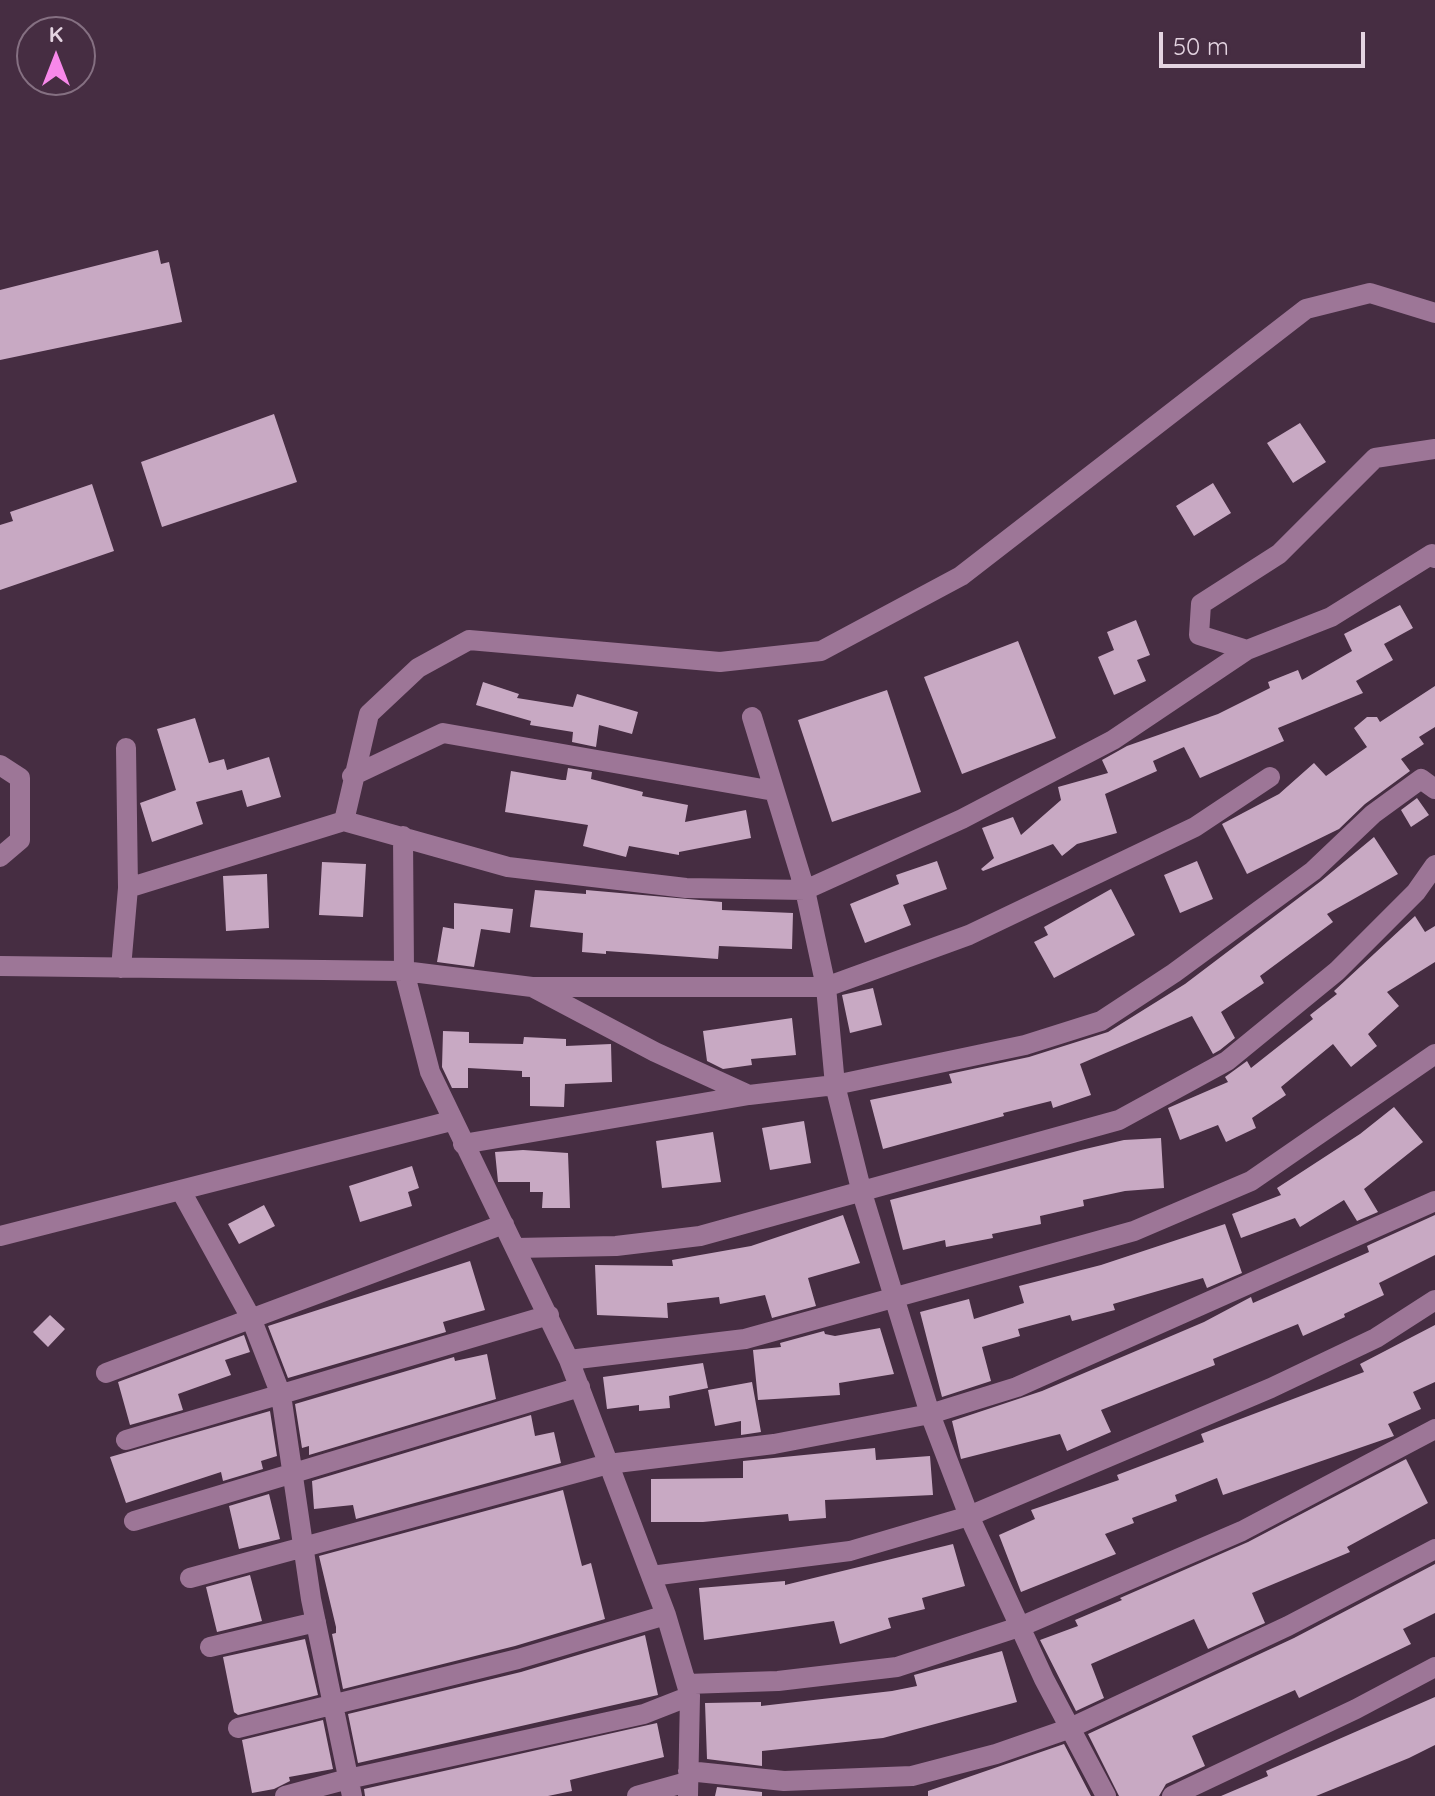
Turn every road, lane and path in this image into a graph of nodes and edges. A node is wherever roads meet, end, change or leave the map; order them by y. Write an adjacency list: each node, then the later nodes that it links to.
1 (1435, 313): 8 (street)
2 (1435, 449): 4 (street)
3 (1435, 558): 4 (street)
4 (1247, 650): 17 (street)
5 (752, 717): 11 (street)
6 (126, 748): 16 (street)
7 (0, 765): 14 (street)
8 (352, 776): 11 (street); 12 (street)
9 (1270, 777): 22 (street)
10 (1435, 789): 24 (street)
11 (774, 791): 17 (street)
12 (344, 821): 13 (street); 16 (street)
13 (403, 836): 17 (street); 20 (street)
14 (0, 857)
15 (1435, 865): 29 (street)
16 (128, 888): 19 (street)
17 (805, 890): 22 (street)
18 (0, 966): 19 (street)
19 (121, 968): 20 (street)
20 (404, 971): 21 (street); 26 (street)
21 (532, 987): 22 (street); 25 (street)
22 (826, 987): 24 (street)
23 (1435, 1054): 34 (street)
24 (835, 1085): 25 (street); 29 (street)
25 (749, 1095): 27 (street)
26 (451, 1121): 27 (street); 28 (street)
27 (463, 1144): 31 (street)
28 (181, 1191): 32 (street); 37 (street)
29 (862, 1193): 33 (street); 34 (street)
30 (1435, 1201): 42 (street)
31 (504, 1224): 33 (street); 37 (street)
32 (0, 1236)
33 (516, 1248): 36 (street)
34 (896, 1298): 38 (street); 42 (street)
35 (1435, 1300): 47 (street)
36 (549, 1315): 38 (street); 41 (street)
37 (251, 1318): 39 (street); 41 (street)
38 (569, 1360): 40 (street)
39 (106, 1373)
40 (580, 1387): 45 (street); 46 (street)
41 (281, 1395): 44 (street); 46 (street)
42 (930, 1414): 45 (street); 47 (street)
43 (1435, 1429): 55 (street)
44 (126, 1440)
45 (608, 1464): 49 (street); 51 (street)
46 (293, 1473): 48 (street); 49 (street)
47 (969, 1516): 51 (street); 55 (street)
48 (134, 1521)
49 (303, 1548): 52 (street); 54 (street)
50 (1435, 1549): 61 (street)
51 (651, 1576): 53 (street)
52 (190, 1578)
53 (666, 1615): 58 (street); 59 (street)
54 (316, 1622): 56 (street); 59 (street)
55 (1022, 1626): 58 (street); 61 (street)
56 (210, 1647)
57 (1435, 1667): 67 (street)
58 (689, 1690): 62 (street); 63 (street)
59 (333, 1703): 60 (street); 63 (street)
60 (238, 1728)
61 (1068, 1729): 62 (street); 66 (street)
62 (688, 1783): 65 (street)
63 (350, 1787): 64 (street)
64 (285, 1796)
65 (637, 1796)
66 (1106, 1796)
67 (1172, 1796)

